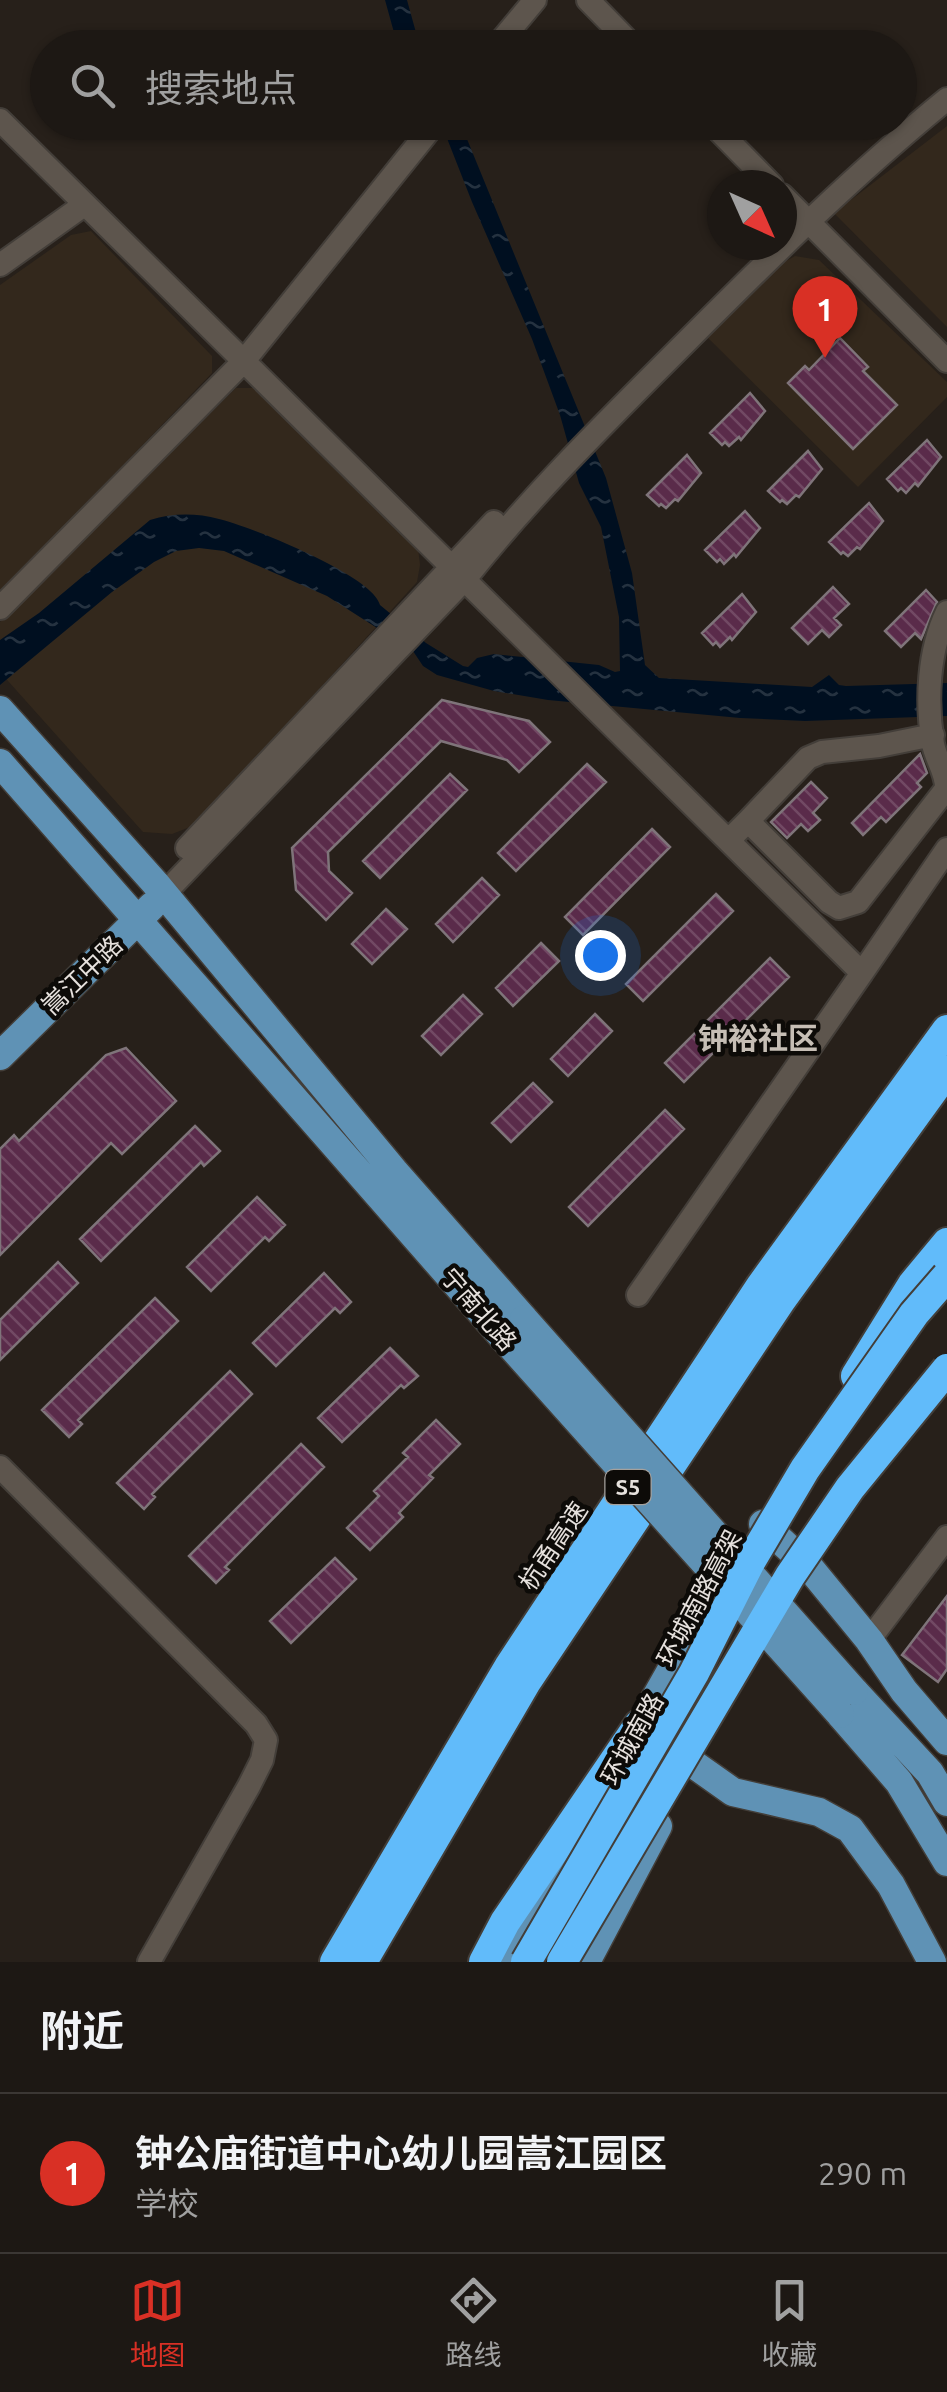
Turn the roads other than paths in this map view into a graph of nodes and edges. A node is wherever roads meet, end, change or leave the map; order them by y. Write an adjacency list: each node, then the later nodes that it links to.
1 (534, 0): 3 (street)
2 (588, 0): 4 (street)
3 (510, 30)
4 (618, 30)
5 (947, 79): 7 (street)
6 (947, 99): 9 (street)
7 (917, 105)
8 (0, 120): 15 (street)
9 (917, 123)
10 (422, 140): 22 (street)
11 (728, 140): 14 (street)
12 (879, 140): 17 (street)
13 (897, 140): 17 (street)
14 (757, 170)
15 (84, 205): 20 (street); 22 (street)
16 (797, 209): 17 (street)
17 (804, 216): 18 (street); 21 (street); 23 (street)
18 (797, 220)
19 (751, 260): 23 (street)
20 (0, 265)
21 (947, 360)
22 (244, 361): 23 (street); 24 (street)
23 (459, 572): 30 (street); 32 (street); 32 (street)
24 (0, 608)
25 (947, 612): 27 (street)
26 (0, 710): 32 (main road, 宁南北路)
27 (933, 735): 29 (street); 29 (street)
28 (0, 763): 33 (main road, 宁南北路)
29 (748, 822): 30 (street)
30 (729, 840): 34 (street)
31 (947, 849): 34 (street)
32 (159, 889): 33 (main road, 嵩江中路); 43 (main road, 宁南北路)
33 (134, 913): 36 (main road, 嵩江中路); 37 (main road, 嵩江中路); 43 (main road, 宁南北路)
34 (862, 973): 42 (street)
35 (947, 1030): 60 (highway, 杭甬高速 / S5)
36 (0, 1034)
37 (0, 1056)
38 (947, 1071): 61 (highway, S5)
39 (947, 1242): 47 (highway, bridge)
40 (947, 1276): 47 (highway, 环城南路高架, bridge)
41 (947, 1285): 48 (main road, 环城南路)
42 (638, 1295)
43 (513, 1328): 52 (main road, 宁南北路, bridge)
44 (947, 1369): 65 (highway, bridge)
45 (947, 1386): 50 (main road)
46 (0, 1467): 59 (street)
47 (805, 1470): 64 (highway, 环城南路高架, bridge)
48 (763, 1524): 50 (main road); 53 (main road, 环城南路)
49 (947, 1537): 51 (street)
50 (810, 1568): 51 (main road); 55 (main road)
51 (869, 1640): 54 (main road)
52 (847, 1703): 56 (main road, 宁南北路); 58 (main road, 宁南北路)
53 (639, 1725): 55 (main road); 62 (highway); 63 (main road, 环城南路)
54 (947, 1740)
55 (693, 1765): 57 (main road); 67 (main road)
56 (947, 1802)
57 (665, 1813): 66 (highway)
58 (947, 1862)
59 (149, 1962)
60 (335, 1962)
61 (362, 1962)
62 (484, 1962)
63 (510, 1962)
64 (526, 1962)
65 (562, 1962)
66 (583, 1962)
67 (932, 1962)

